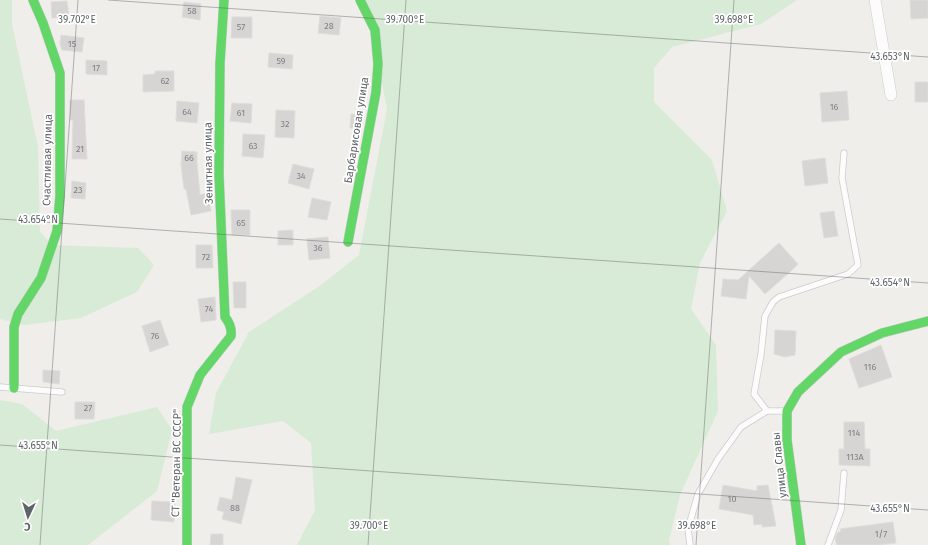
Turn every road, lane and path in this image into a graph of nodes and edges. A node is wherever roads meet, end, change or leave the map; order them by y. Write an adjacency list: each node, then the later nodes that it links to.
1 (33, 0): 11 (street, Счастливая улица)
2 (224, 0): 9 (street, Зенитная улица)
3 (360, 0): 7 (street, Барбарисовая улица)
4 (875, 0): 5 (street)
5 (891, 95)
6 (844, 153): 13 (lane)
7 (348, 242)
8 (928, 321): 14 (street)
9 (230, 323): 16 (street, СТ "Ветеран ВС СССР")
10 (0, 386): 11 (lane)
11 (14, 388): 12 (lane)
12 (62, 392)
13 (767, 411): 14 (lane); 17 (lane)
14 (787, 411): 18 (street, улица Славы)
15 (844, 473): 19 (lane)
16 (187, 545)
17 (690, 545)
18 (801, 545)
19 (828, 545)

